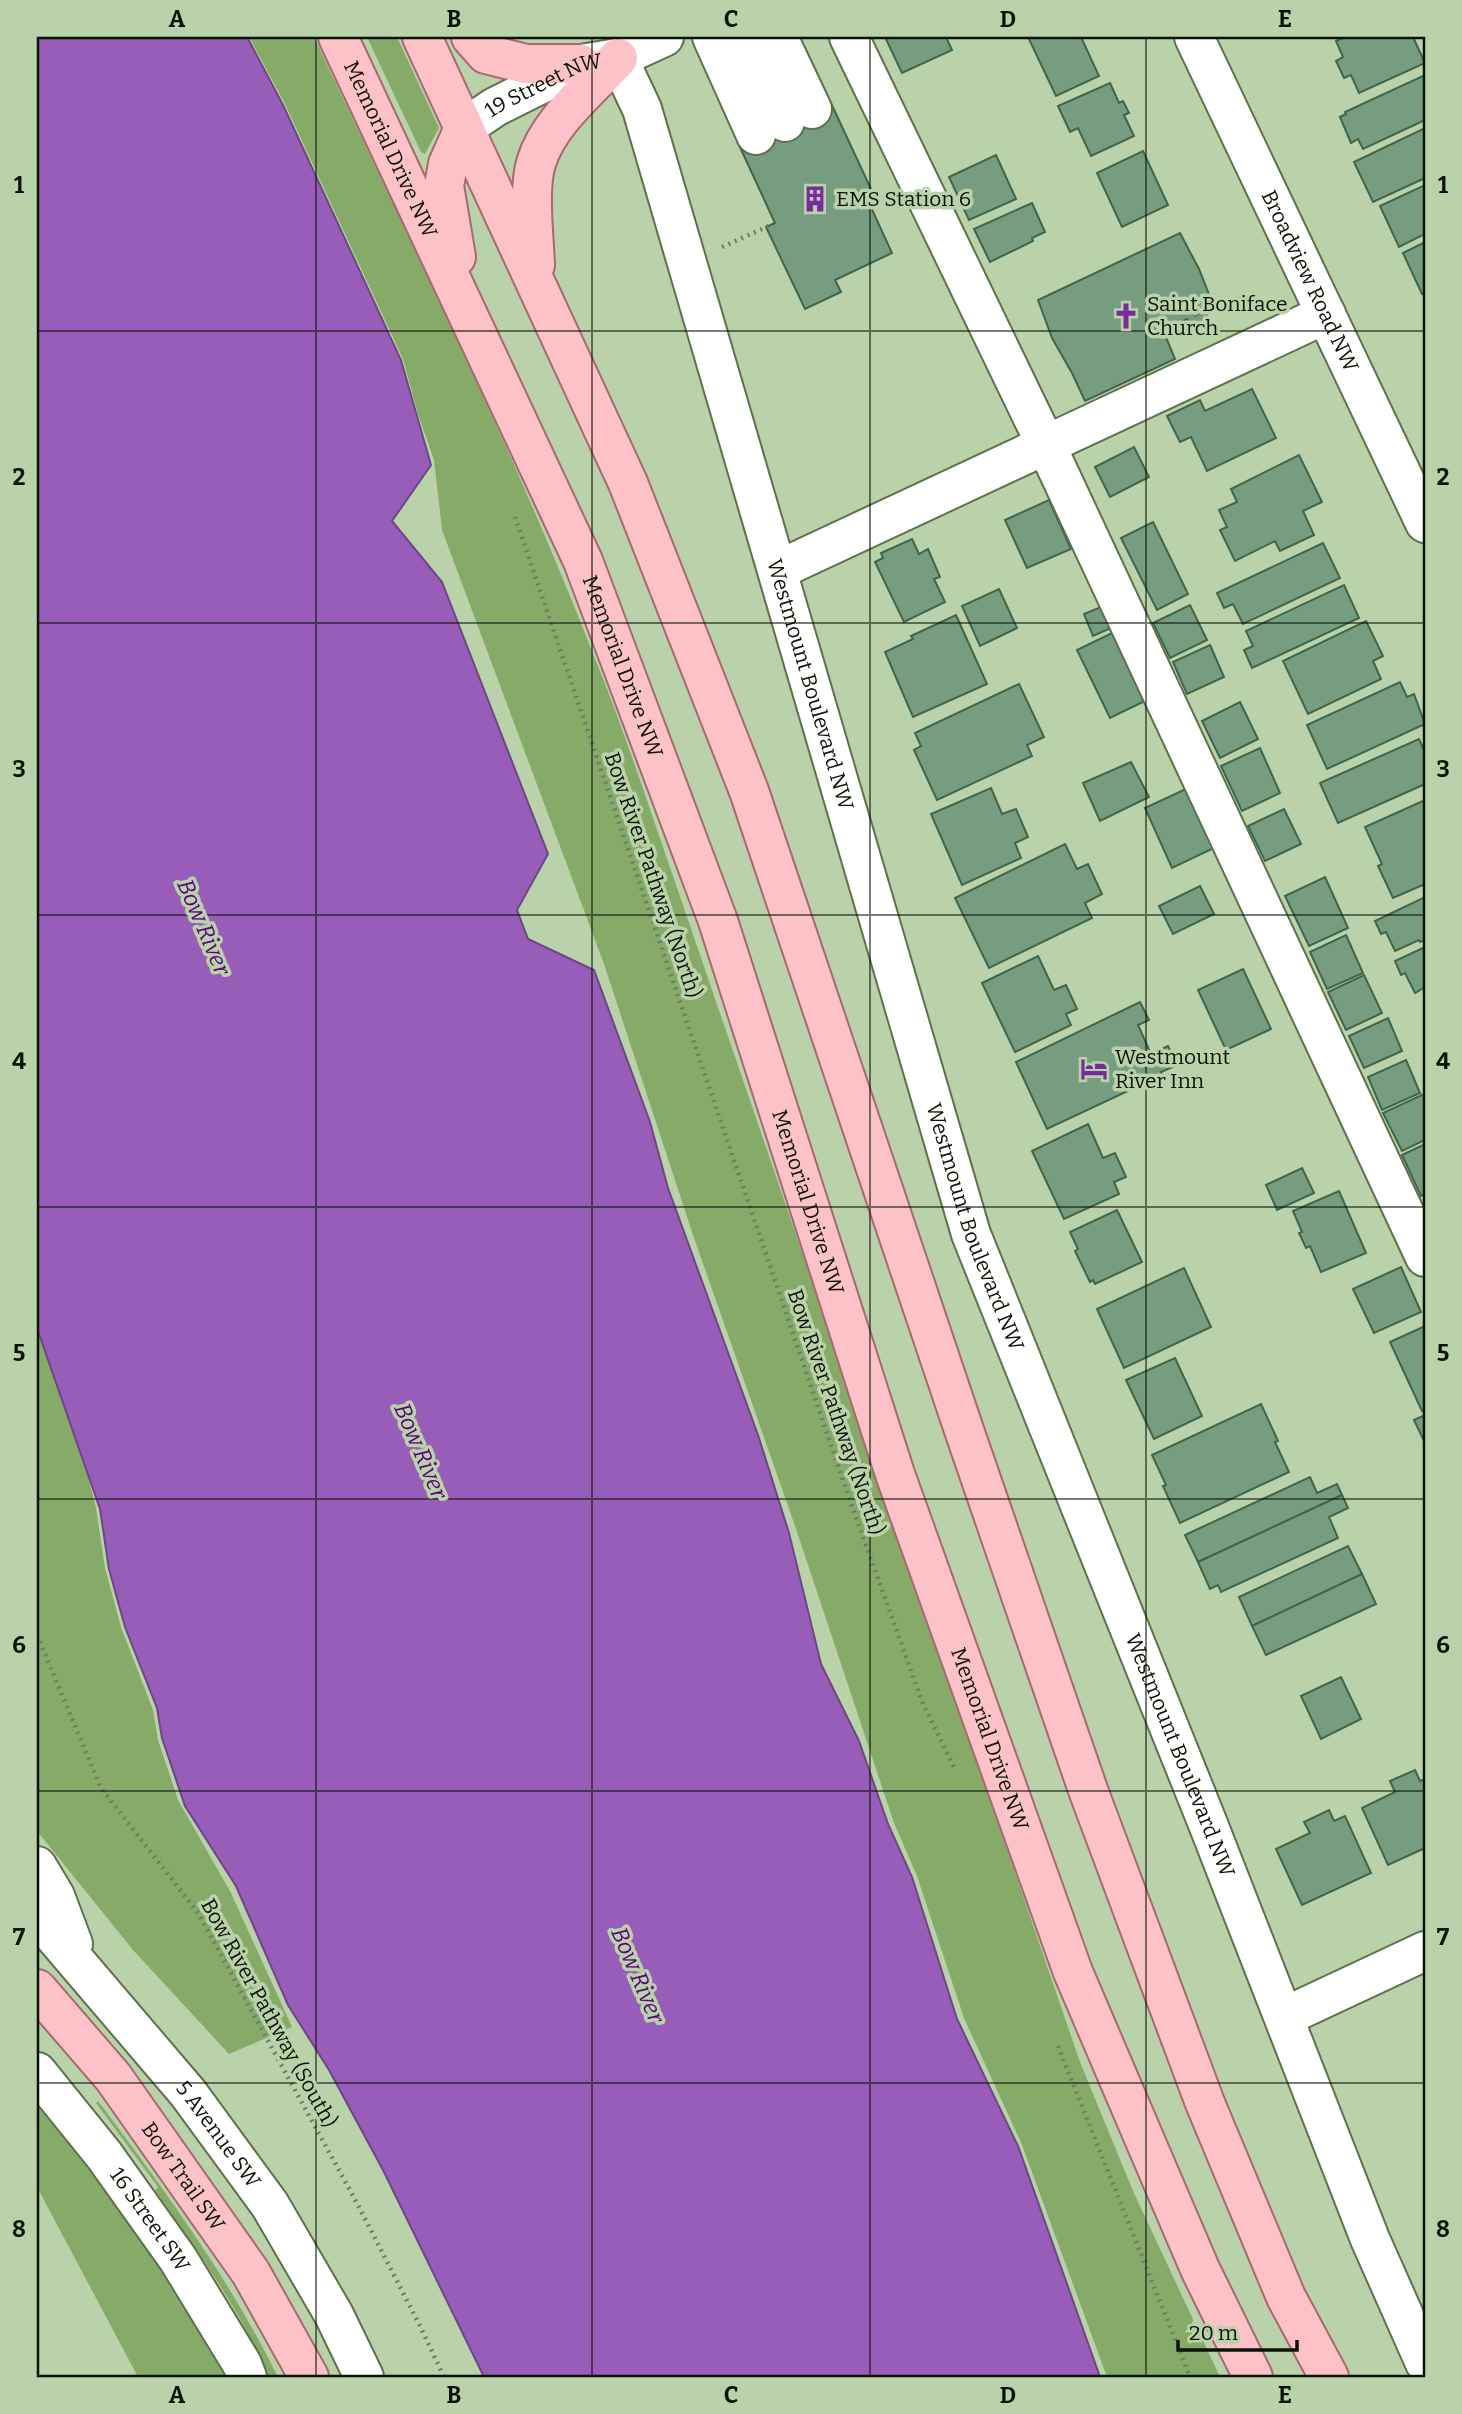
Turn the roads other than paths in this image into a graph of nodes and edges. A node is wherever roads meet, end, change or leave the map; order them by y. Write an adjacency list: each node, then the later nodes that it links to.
1 (338, 37): 15 (main road, Memorial Drive NW)
2 (422, 37): 13 (main road)
3 (471, 37): 11 (main road)
4 (664, 37): 10 (street, 19 Street NW)
5 (712, 37): 12 (street)
6 (746, 37): 12 (street)
7 (778, 37): 12 (street)
8 (849, 37): 17 (street)
9 (1194, 37): 16 (street, Broadview Road NW)
10 (618, 58): 11 (street, 19 Street NW); 14 (main road); 19 (street, Westmount Boulevard NW)
11 (581, 64): 13 (street, 19 Street NW)
12 (784, 122)
13 (464, 128): 14 (main road); 15 (main road)
14 (535, 281): 33 (main road)
15 (464, 305): 32 (main road, Memorial Drive NW)
16 (1326, 314): 17 (street); 18 (street, Broadview Road NW)
17 (1046, 445): 19 (street); 20 (street)
18 (1425, 523)
19 (778, 570): 26 (street, Westmount Boulevard NW)
20 (1425, 1257)
21 (37, 1866): 24 (street)
22 (37, 1916): 24 (street, 5 Avenue SW)
23 (1425, 1951): 26 (street)
24 (82, 1969): 31 (street, 5 Avenue SW)
25 (37, 1989): 30 (main road, Bow Trail SW)
26 (1284, 2017): 28 (street, Westmount Boulevard NW)
27 (37, 2072): 29 (street, 16 Street SW)
28 (1425, 2363)
29 (247, 2377)
30 (309, 2377)
31 (364, 2377)
32 (1253, 2377)
33 (1329, 2377)

